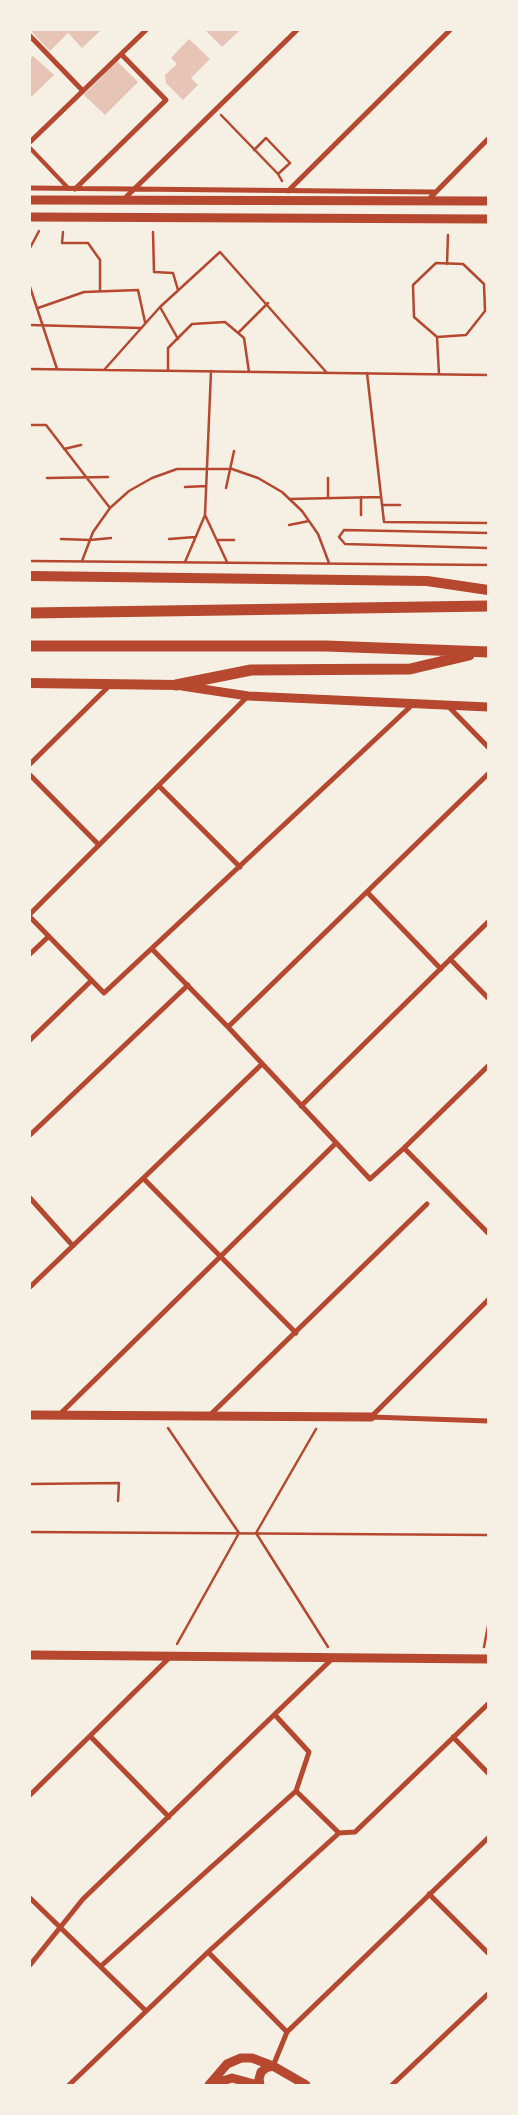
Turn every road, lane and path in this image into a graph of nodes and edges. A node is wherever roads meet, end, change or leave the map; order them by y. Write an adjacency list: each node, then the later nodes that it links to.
1 (146, 30): 5 (street)
2 (297, 30): 7 (street)
3 (450, 30): 16 (street)
4 (30, 36): 6 (street)
5 (121, 54): 6 (street); 14 (street)
6 (83, 91): 9 (street)
7 (216, 110): 11 (path); 15 (street)
8 (488, 139): 17 (street)
9 (30, 142)
10 (30, 148): 14 (lane)
11 (254, 150): 12 (path); 12 (path)
12 (278, 174): 16 (path)
13 (30, 188): 14 (street)
14 (72, 189): 15 (street)
15 (133, 190): 16 (street); 19 (street)
16 (288, 191): 17 (street)
17 (434, 192): 20 (street)
18 (30, 200): 19 (street)
19 (123, 200): 20 (street)
20 (426, 201): 21 (street)
21 (488, 201)
22 (30, 217): 23 (street)
23 (488, 219)
24 (39, 231): 28 (path)
25 (63, 232): 32 (path)
26 (153, 232): 31 (path)
27 (448, 235): 29 (path)
28 (30, 248)
29 (447, 264): 41 (path); 41 (path)
30 (30, 287): 35 (path)
31 (178, 290): 33 (path); 34 (path)
32 (100, 291): 35 (path); 37 (path)
33 (268, 303): 40 (path); 49 (path)
34 (160, 307): 37 (path); 42 (path)
35 (38, 308): 38 (path)
36 (30, 324): 38 (path)
37 (145, 324): 39 (path)
38 (44, 326): 39 (path); 44 (path)
39 (141, 328): 45 (path)
40 (238, 333): 42 (path); 48 (path)
41 (437, 337): 51 (path)
42 (178, 339): 46 (path)
43 (30, 369): 44 (path)
44 (57, 369): 45 (path)
45 (104, 370): 46 (path)
46 (168, 370): 47 (path)
47 (211, 371): 48 (path); 57 (path)
48 (249, 372): 49 (path)
49 (327, 373): 50 (path)
50 (367, 373): 51 (path); 66 (path)
51 (439, 374): 52 (path)
52 (488, 375)
53 (30, 425): 55 (path)
54 (81, 445): 55 (path)
55 (64, 449): 61 (path)
56 (234, 451): 58 (path)
57 (207, 469): 58 (path); 63 (path); 72 (path)
58 (232, 469): 65 (path); 69 (path)
59 (108, 477): 61 (path)
60 (48, 478): 61 (path)
61 (86, 478): 72 (path)
62 (328, 478): 68 (path)
63 (206, 486): 64 (path); 73 (path)
64 (185, 487)
65 (226, 488)
66 (380, 496): 67 (path); 70 (path)
67 (360, 497): 68 (path); 74 (path)
68 (328, 498): 69 (path)
69 (289, 499): 75 (path)
70 (382, 505): 71 (path); 76 (path)
71 (400, 505)
72 (110, 508): 83 (path)
73 (205, 515): 79 (path); 84 (path)
74 (361, 515)
75 (309, 520): 77 (path); 91 (path)
76 (488, 523)
77 (289, 524)
78 (488, 533): 86 (path)
79 (196, 537): 82 (path); 89 (path)
80 (111, 538): 83 (path)
81 (61, 539): 83 (path)
82 (169, 539)
83 (90, 540): 88 (path)
84 (217, 540): 85 (path); 90 (path)
85 (234, 540)
86 (488, 548)
87 (30, 561): 88 (path)
88 (81, 561): 89 (path)
89 (185, 562): 90 (path)
90 (227, 563): 91 (path)
91 (329, 563): 92 (path)
92 (488, 565)
93 (30, 576): 94 (main road)
94 (488, 590)
95 (488, 606): 96 (main road)
96 (30, 613)
97 (30, 646): 98 (main road)
98 (485, 652): 101 (main road)
99 (30, 683): 100 (main road)
100 (110, 684): 101 (main road); 107 (street)
101 (176, 685): 102 (street)
102 (248, 696): 103 (street); 110 (street)
103 (412, 705): 104 (street); 112 (street)
104 (448, 706): 105 (street); 106 (street)
105 (488, 707)
106 (488, 747)
107 (30, 764)
108 (488, 774): 113 (street)
109 (30, 775): 111 (street)
110 (159, 786): 111 (street); 112 (street)
111 (99, 845): 114 (street)
112 (240, 867): 117 (street)
113 (367, 892): 120 (street); 124 (street)
114 (30, 916): 116 (street)
115 (488, 922): 119 (street)
116 (48, 937): 118 (street); 121 (street)
117 (152, 948): 121 (street); 122 (street)
118 (30, 954)
119 (450, 959): 120 (street); 123 (street)
120 (441, 969): 128 (street)
121 (92, 981): 125 (street)
122 (188, 985): 124 (street); 129 (street)
123 (488, 998)
124 (228, 1027): 126 (street)
125 (30, 1040)
126 (262, 1064): 128 (street); 132 (street)
127 (488, 1066): 131 (street)
128 (301, 1106): 130 (street)
129 (30, 1135)
130 (335, 1144): 131 (street); 139 (street)
131 (404, 1148): 136 (street)
132 (144, 1179): 138 (street); 139 (street)
133 (30, 1198): 138 (street)
134 (427, 1204): 142 (street)
135 (488, 1223): 136 (street)
136 (483, 1228): 137 (street)
137 (488, 1233)
138 (73, 1246): 140 (street)
139 (221, 1257): 142 (street); 144 (street)
140 (30, 1287)
141 (488, 1300): 148 (street)
142 (296, 1333): 146 (street)
143 (30, 1415): 144 (street)
144 (58, 1416): 145 (street)
145 (160, 1416): 146 (street); 153 (path)
146 (209, 1416): 147 (street)
147 (322, 1417): 148 (street); 154 (path)
148 (371, 1417): 149 (street)
149 (488, 1421)
150 (30, 1484): 151 (path)
151 (118, 1501)
152 (30, 1532): 153 (path)
153 (239, 1533): 154 (path); 158 (path)
154 (256, 1533): 155 (path); 159 (path)
155 (488, 1535)
156 (488, 1626): 160 (path)
157 (30, 1655): 158 (street)
158 (170, 1656): 159 (street); 163 (street)
159 (334, 1657): 160 (street); 162 (street)
160 (486, 1660)
161 (488, 1704): 164 (street)
162 (274, 1714): 166 (street); 168 (street)
163 (90, 1736): 167 (street); 168 (street)
164 (453, 1737): 165 (street); 169 (street)
165 (488, 1772)
166 (296, 1791): 169 (street); 177 (street)
167 (30, 1796)
168 (168, 1817): 173 (street)
169 (339, 1833): 174 (street)
170 (488, 1838): 171 (street)
171 (429, 1894): 175 (street); 180 (street)
172 (30, 1898): 173 (street)
173 (60, 1927): 176 (street); 177 (street)
174 (208, 1952): 179 (street); 180 (street)
175 (488, 1953)
176 (30, 1965)
177 (101, 1966): 179 (street)
178 (488, 1994): 186 (street)
179 (146, 2011): 182 (street)
180 (287, 2032): 181 (street)
181 (273, 2066): 183 (street); 184 (street); 185 (street)
182 (69, 2085)
183 (209, 2085): 184 (street)
184 (259, 2085)
185 (306, 2085)
186 (392, 2085)

